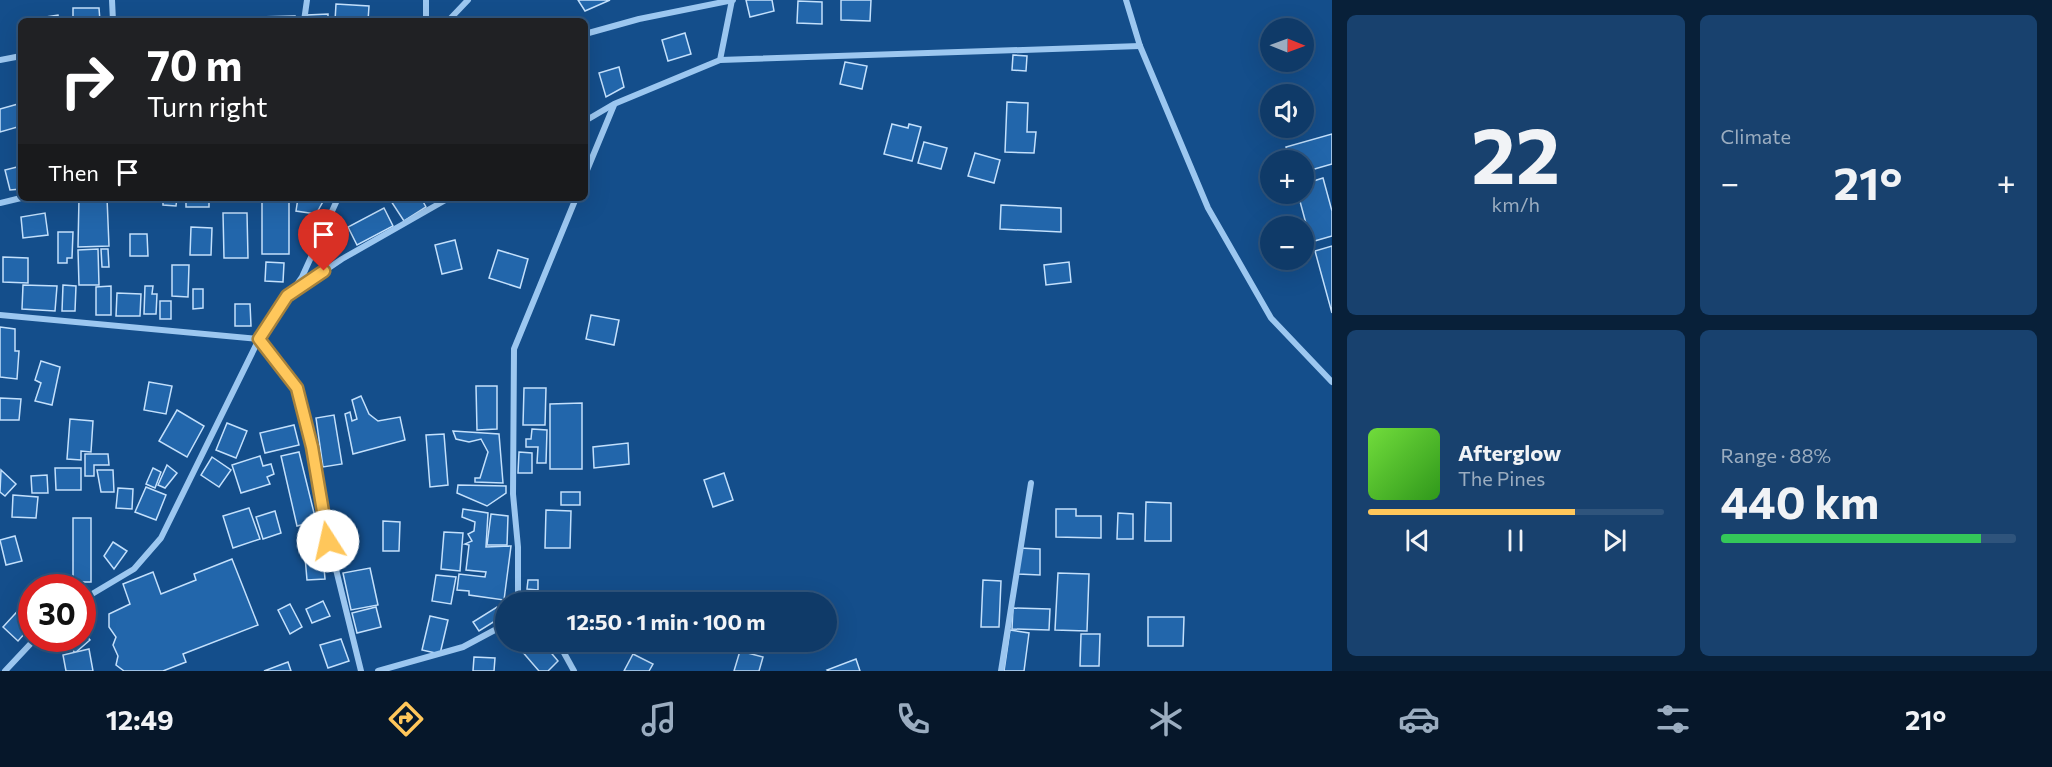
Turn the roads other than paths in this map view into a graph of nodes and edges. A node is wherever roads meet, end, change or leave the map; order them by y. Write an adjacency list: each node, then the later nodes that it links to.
1 (112, 0): 7 (street)
2 (307, 0): 8 (street)
3 (426, 0): 9 (street)
4 (468, 0): 10 (street)
5 (1126, 0): 12 (street)
6 (732, 1): 11 (street); 15 (street)
7 (113, 18)
8 (304, 18)
9 (426, 18)
10 (451, 18)
11 (588, 33)
12 (1140, 46): 15 (street); 27 (street)
13 (18, 57): 14 (street)
14 (0, 60)
15 (720, 60): 16 (street)
16 (614, 105): 17 (street); 18 (street)
17 (588, 119)
18 (588, 168)
19 (18, 199): 23 (street)
20 (337, 201): 24 (street)
21 (444, 201): 24 (street)
22 (575, 201): 30 (street)
23 (0, 203)
24 (287, 296): 26 (street)
25 (0, 315): 26 (street)
26 (259, 339): 29 (street); 35 (street)
27 (1332, 382)
28 (1031, 483): 38 (street)
29 (96, 592)
30 (518, 592)
31 (495, 630): 36 (street)
32 (23, 652): 34 (street)
33 (564, 652): 37 (street)
34 (5, 671)
35 (361, 671)
36 (378, 671)
37 (574, 671)
38 (1000, 671)

